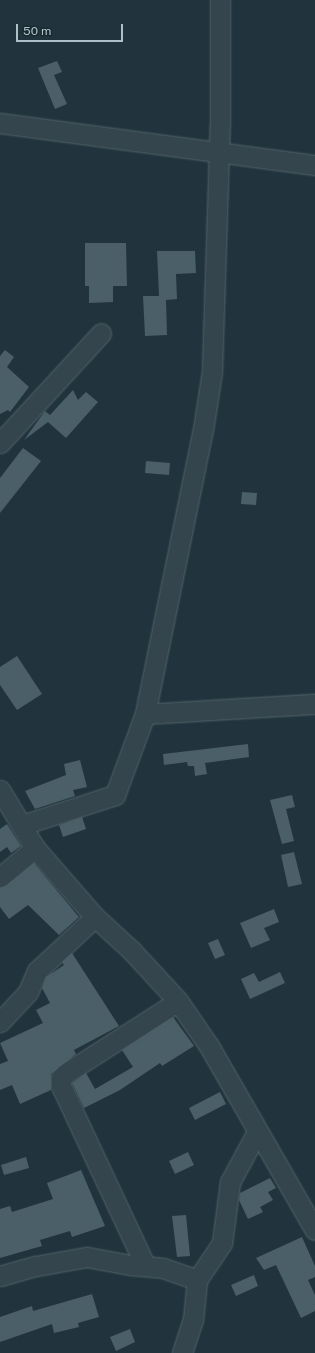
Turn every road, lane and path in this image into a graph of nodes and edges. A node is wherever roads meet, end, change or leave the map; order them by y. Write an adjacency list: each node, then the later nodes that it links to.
1 (220, 0): 3 (street)
2 (0, 123): 3 (street)
3 (219, 153): 4 (street); 8 (street)
4 (315, 164)
5 (101, 333): 6 (street)
6 (0, 442)
7 (315, 704): 8 (street)
8 (145, 714): 10 (street)
9 (0, 790): 10 (street)
10 (22, 825): 11 (street)
11 (35, 848): 12 (street); 13 (street)
12 (0, 877)
13 (95, 917): 14 (street); 15 (street)
14 (178, 1001): 16 (street); 18 (street)
15 (0, 1022)
16 (257, 1132): 17 (street); 20 (street)
17 (315, 1230)
18 (145, 1265): 19 (street); 20 (street)
19 (0, 1276)
20 (197, 1280): 21 (street)
21 (182, 1353)

